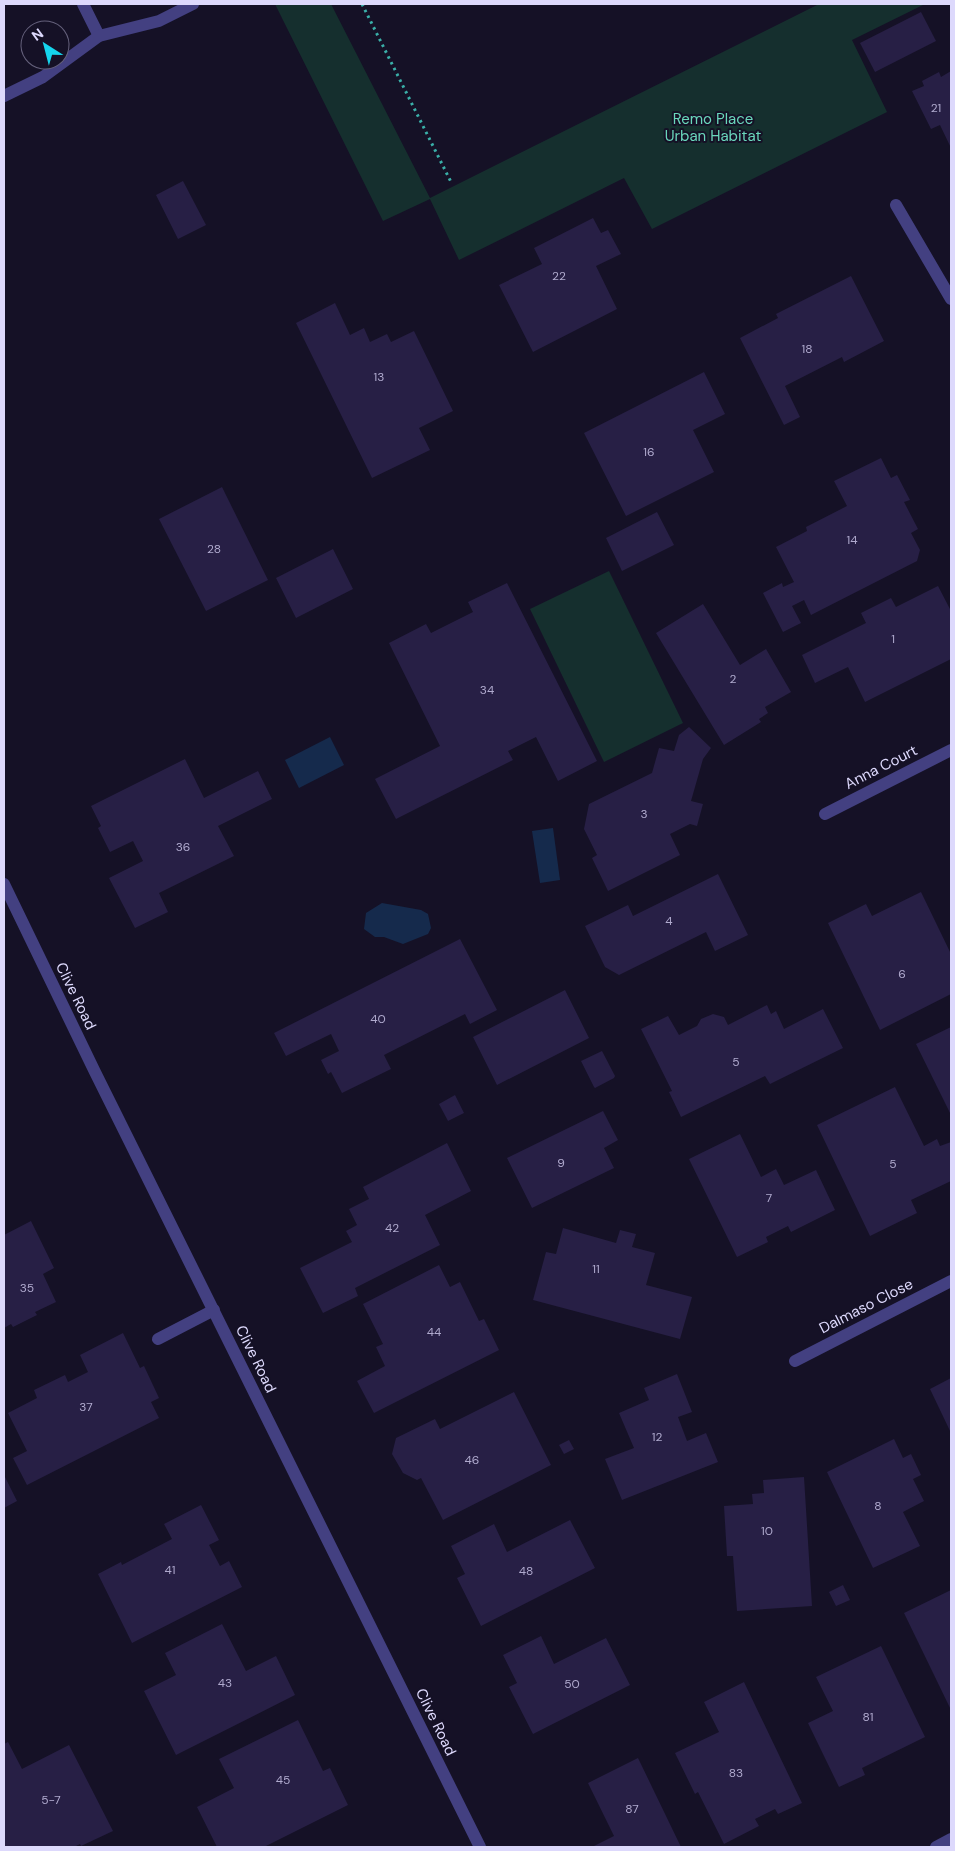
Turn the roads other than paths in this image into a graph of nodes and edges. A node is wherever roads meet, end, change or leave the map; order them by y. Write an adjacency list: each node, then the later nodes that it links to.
1 (83, 4): 3 (street)
2 (193, 4): 3 (street)
3 (98, 36): 4 (street)
4 (4, 96)
5 (896, 205): 6 (street)
6 (951, 296)
7 (951, 750): 8 (street, Anna Court)
8 (825, 814)
9 (4, 884): 11 (street, Clive Road)
10 (951, 1280): 13 (street, Dalmaso Close)
11 (214, 1310): 12 (street); 15 (street, Clive Road)
12 (158, 1339)
13 (795, 1361)
14 (951, 1839): 16 (street)
15 (480, 1847)
16 (936, 1847)

